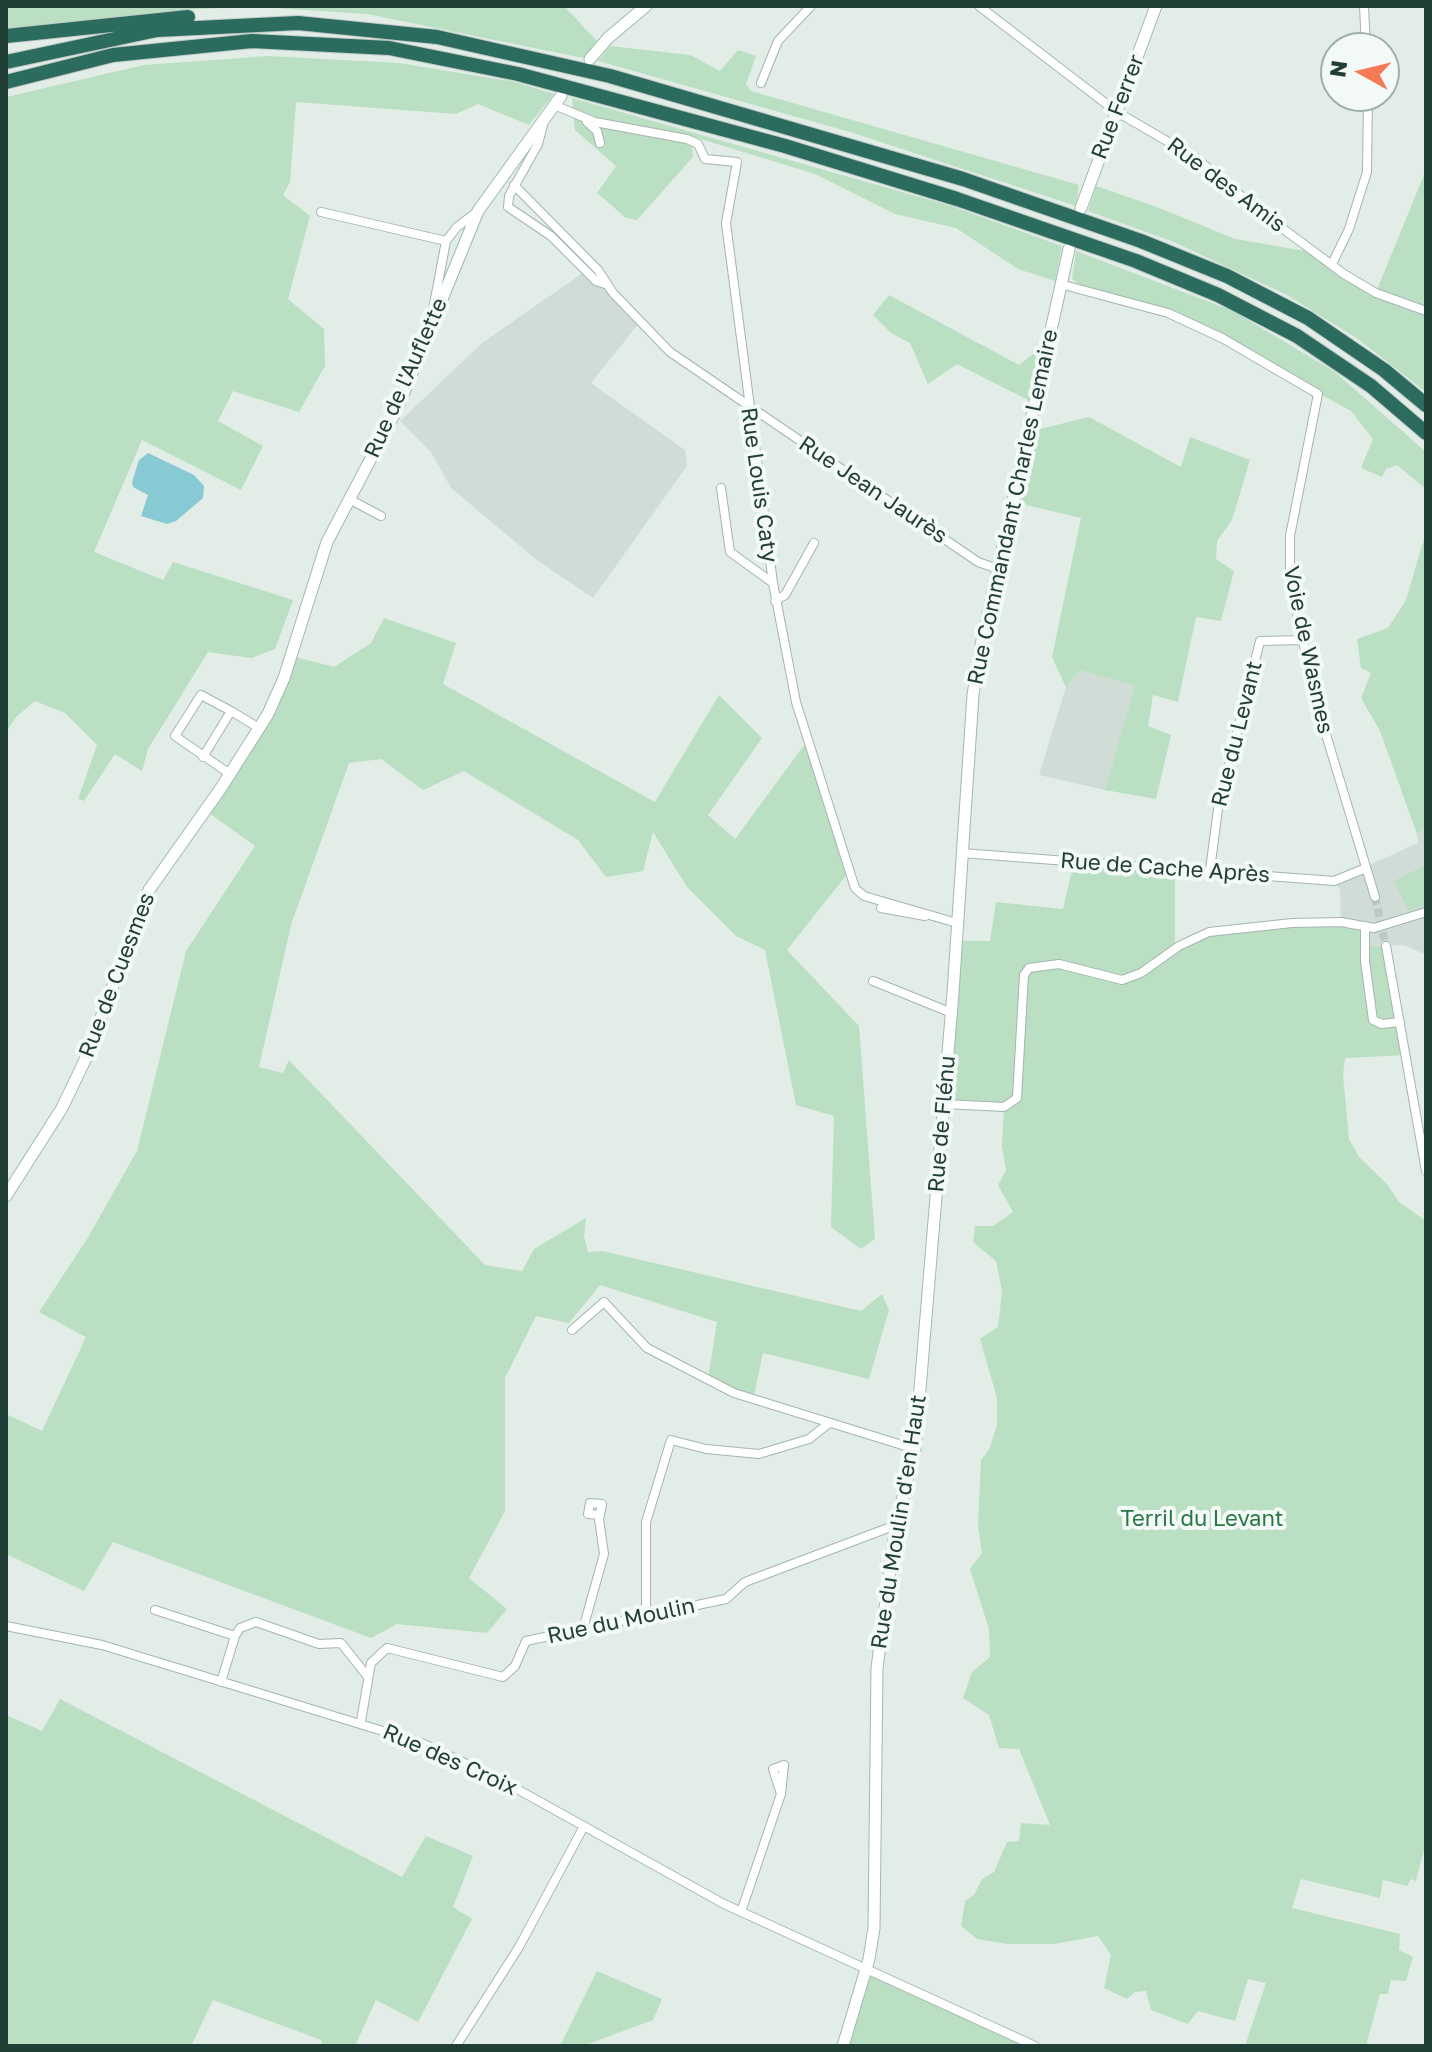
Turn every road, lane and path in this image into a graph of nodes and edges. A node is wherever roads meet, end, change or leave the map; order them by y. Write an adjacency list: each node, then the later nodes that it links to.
1 (646, 6): 9 (street)
2 (811, 6): 12 (street)
3 (979, 6): 14 (street, Rue des Amis)
4 (1156, 6): 14 (street, Rue Ferrer)
5 (1364, 6): 7 (street)
6 (348, 26): 8 (highway); 10 (highway); 31 (highway)
7 (1365, 32)
8 (6, 34)
9 (590, 59)
10 (6, 62)
11 (10, 82): 32 (highway)
12 (761, 83)
13 (558, 100): 16 (street, Rue Louis Caty); 17 (street, Rue de l'Auflette)
14 (1117, 112): 20 (street, Rue Ferrer); 25 (street, Rue des Amis)
15 (1368, 112): 25 (street)
16 (580, 116): 18 (street); 30 (street, Rue Louis Caty)
17 (544, 120): 19 (street); 21 (street, Rue de l'Auflette)
18 (600, 143)
19 (514, 185): 26 (street, Rue Jean Jaurès); 26 (street, Rue Jean Jaurès)
20 (1081, 208)
21 (478, 211): 23 (street); 29 (street, Rue de l'Auflette)
22 (321, 212): 23 (street)
23 (446, 241): 29 (street)
24 (1069, 249): 27 (street)
25 (1332, 264): 28 (street, Rue des Amis)
26 (605, 284): 30 (street, Rue Jean Jaurès)
27 (1060, 284): 37 (street, Rue Commandant Charles Lemaire); 40 (street, Voie de Wasmes)
28 (1426, 311)
29 (432, 321): 34 (street, Rue de l'Auflette)
30 (748, 405): 37 (street, Rue Jean Jaurès); 38 (street, Rue Louis Caty)
31 (1426, 405)
32 (1426, 433)
33 (721, 488): 38 (street)
34 (349, 499): 35 (street); 41 (street, Rue de l'Auflette)
35 (381, 516)
36 (814, 543): 39 (street)
37 (998, 569): 46 (street, Rue Commandant Charles Lemaire)
38 (773, 583): 39 (street, Rue Louis Caty)
39 (775, 601): 52 (street, Rue Louis Caty)
40 (1303, 640): 47 (street, Voie de Wasmes); 48 (street, Rue du Levant)
41 (284, 678): 43 (street, Rue de Cuesmes)
42 (231, 711): 43 (street); 44 (street); 44 (street)
43 (259, 728): 45 (street, Rue de Cuesmes)
44 (203, 757): 45 (street)
45 (230, 774): 61 (street, Rue de Cuesmes)
46 (961, 853): 48 (street, Rue de Cache Après); 53 (street, Rue Commandant Charles Lemaire)
47 (1366, 868): 48 (street, Rue de Cache Après); 49 (street, Voie de Wasmes)
48 (1210, 870)
49 (1375, 897)
50 (881, 908): 52 (street)
51 (1426, 912): 54 (street)
52 (929, 915): 53 (street, Rue Louis Caty)
53 (957, 923): 57 (street, Rue de Flénu)
54 (1365, 926): 58 (street); 59 (street)
55 (1386, 946): 58 (street)
56 (873, 981): 57 (street)
57 (952, 1013): 59 (street, Rue de Flénu)
58 (1400, 1022): 60 (street)
59 (944, 1104): 62 (street, Rue de Flénu)
60 (1426, 1171)
61 (6, 1196)
62 (933, 1235): 65 (street, Rue du Moulin d'en Haut)
63 (572, 1330): 64 (street)
64 (828, 1424): 65 (street); 69 (street)
65 (915, 1449): 67 (street, Rue du Moulin d'en Haut)
66 (600, 1515): 71 (street)
67 (896, 1525): 69 (street, Rue du Moulin); 79 (street, Rue du Moulin d'en Haut)
68 (155, 1610): 72 (street)
69 (646, 1617): 71 (street, Rue du Moulin)
70 (6, 1626): 74 (street, Rue des Croix)
71 (583, 1629): 73 (street, Rue du Moulin)
72 (235, 1636): 73 (street); 74 (street)
73 (368, 1677): 75 (street, Rue du Moulin)
74 (221, 1682): 75 (street, Rue des Croix)
75 (361, 1721): 77 (street, Rue des Croix)
76 (781, 1794): 78 (street)
77 (583, 1828): 78 (street, Rue des Croix); 80 (street)
78 (741, 1912): 79 (street, Rue des Croix)
79 (866, 1970): 81 (street, Rue du Moulin d'en Haut); 82 (street, Rue des Croix)
80 (456, 2046)
81 (843, 2046)
82 (1035, 2046)

